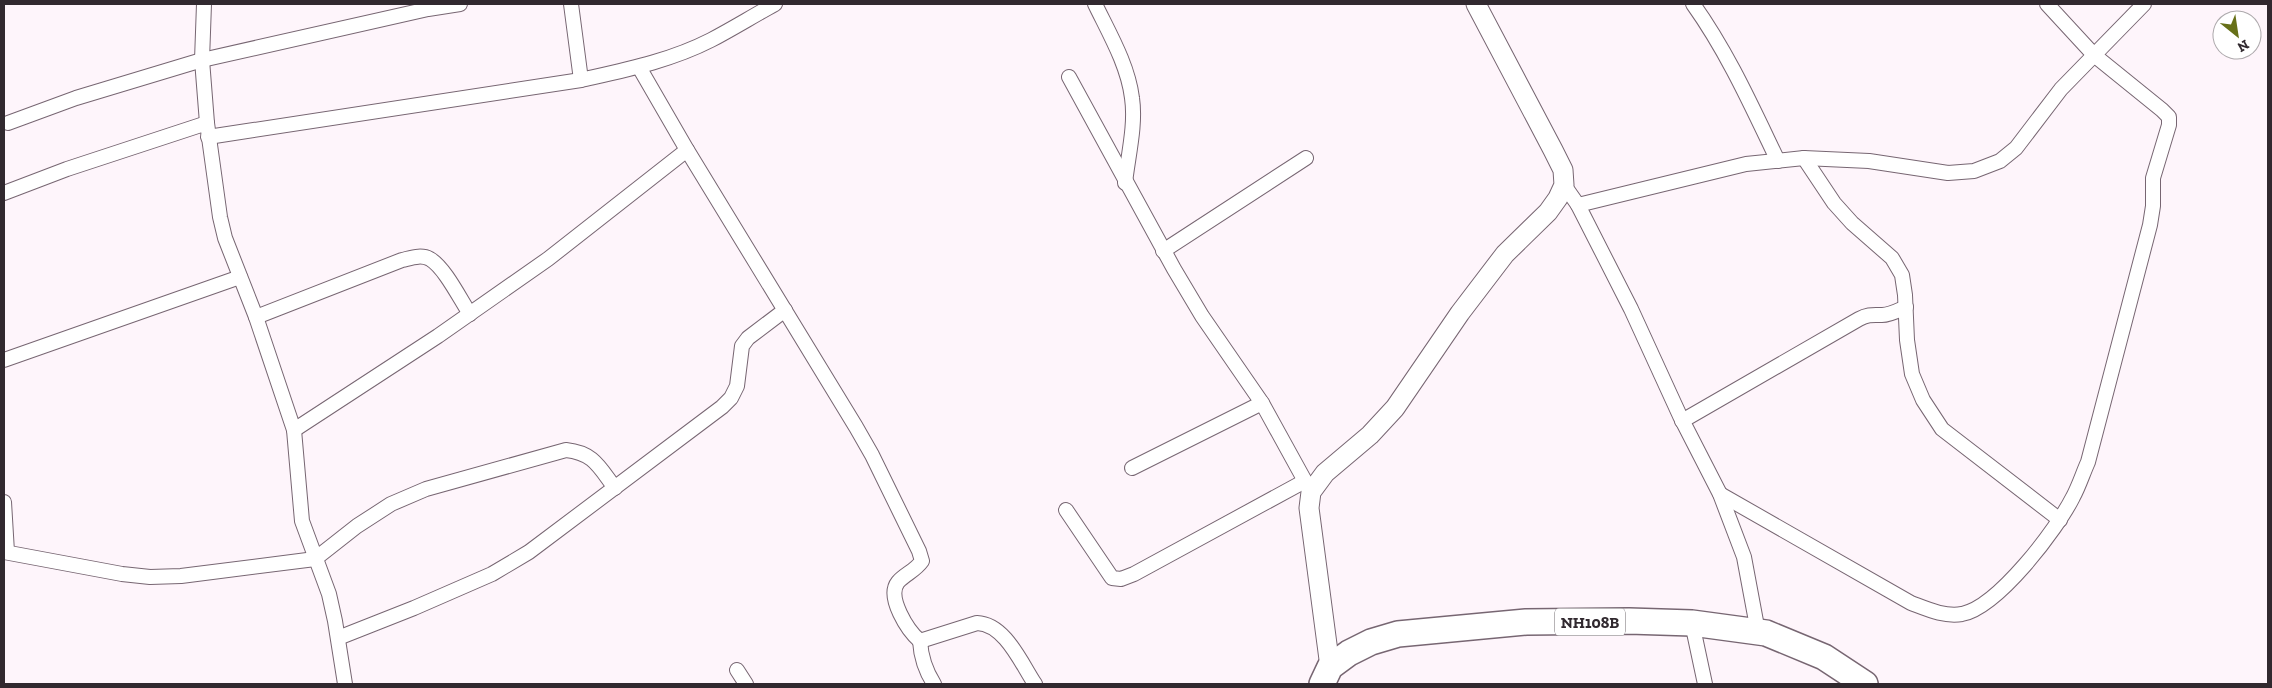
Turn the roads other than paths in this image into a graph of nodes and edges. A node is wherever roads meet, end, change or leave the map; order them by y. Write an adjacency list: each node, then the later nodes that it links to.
1 (204, 4): 13 (street)
2 (460, 4): 10 (street)
3 (571, 4): 16 (street)
4 (775, 4): 11 (street)
5 (1095, 4): 23 (street)
6 (1476, 4): 24 (street)
7 (1693, 4): 22 (street)
8 (2047, 4): 12 (street)
9 (2144, 4): 12 (street)
10 (427, 6): 13 (street)
11 (755, 9): 14 (street)
12 (2094, 55): 21 (street); 43 (street)
13 (202, 60): 17 (street); 18 (street)
14 (638, 67): 16 (street); 19 (street)
15 (1069, 77): 23 (street)
16 (581, 80): 18 (street)
17 (8, 124)
18 (207, 130): 25 (street); 28 (street)
19 (687, 150): 30 (street); 31 (street)
20 (1306, 158): 27 (street)
21 (1804, 158): 22 (street); 29 (street)
22 (1778, 161): 26 (street)
23 (1125, 183): 27 (street)
24 (1564, 185): 26 (street); 38 (street)
25 (4, 193)
26 (1578, 205): 35 (street)
27 (1163, 251): 34 (street)
28 (240, 277): 32 (street); 33 (street)
29 (1906, 307): 35 (street); 43 (street)
30 (784, 310): 39 (street); 49 (street)
31 (470, 314): 32 (street); 36 (street)
32 (256, 317): 36 (street)
33 (4, 360)
34 (1262, 403): 37 (street); 38 (street)
35 (1682, 421): 40 (street)
36 (294, 430): 45 (street)
37 (1132, 468)
38 (1308, 487): 42 (street); 51 (street)
39 (615, 488): 45 (street); 48 (street)
40 (1720, 494): 43 (street); 47 (street)
41 (4, 502): 44 (street)
42 (1066, 510)
43 (2060, 520)
44 (6, 552): 45 (street)
45 (316, 559): 48 (street)
46 (1692, 622): 47 (highway, NH108B); 51 (highway, NH108B); 56 (street)
47 (1758, 632): 57 (highway, NH108B)
48 (338, 638): 52 (street)
49 (920, 641): 54 (street); 55 (street)
50 (737, 670): 53 (street)
51 (1325, 680)
52 (345, 684)
53 (746, 684)
54 (934, 684)
55 (1035, 684)
56 (1705, 684)
57 (1865, 684)

